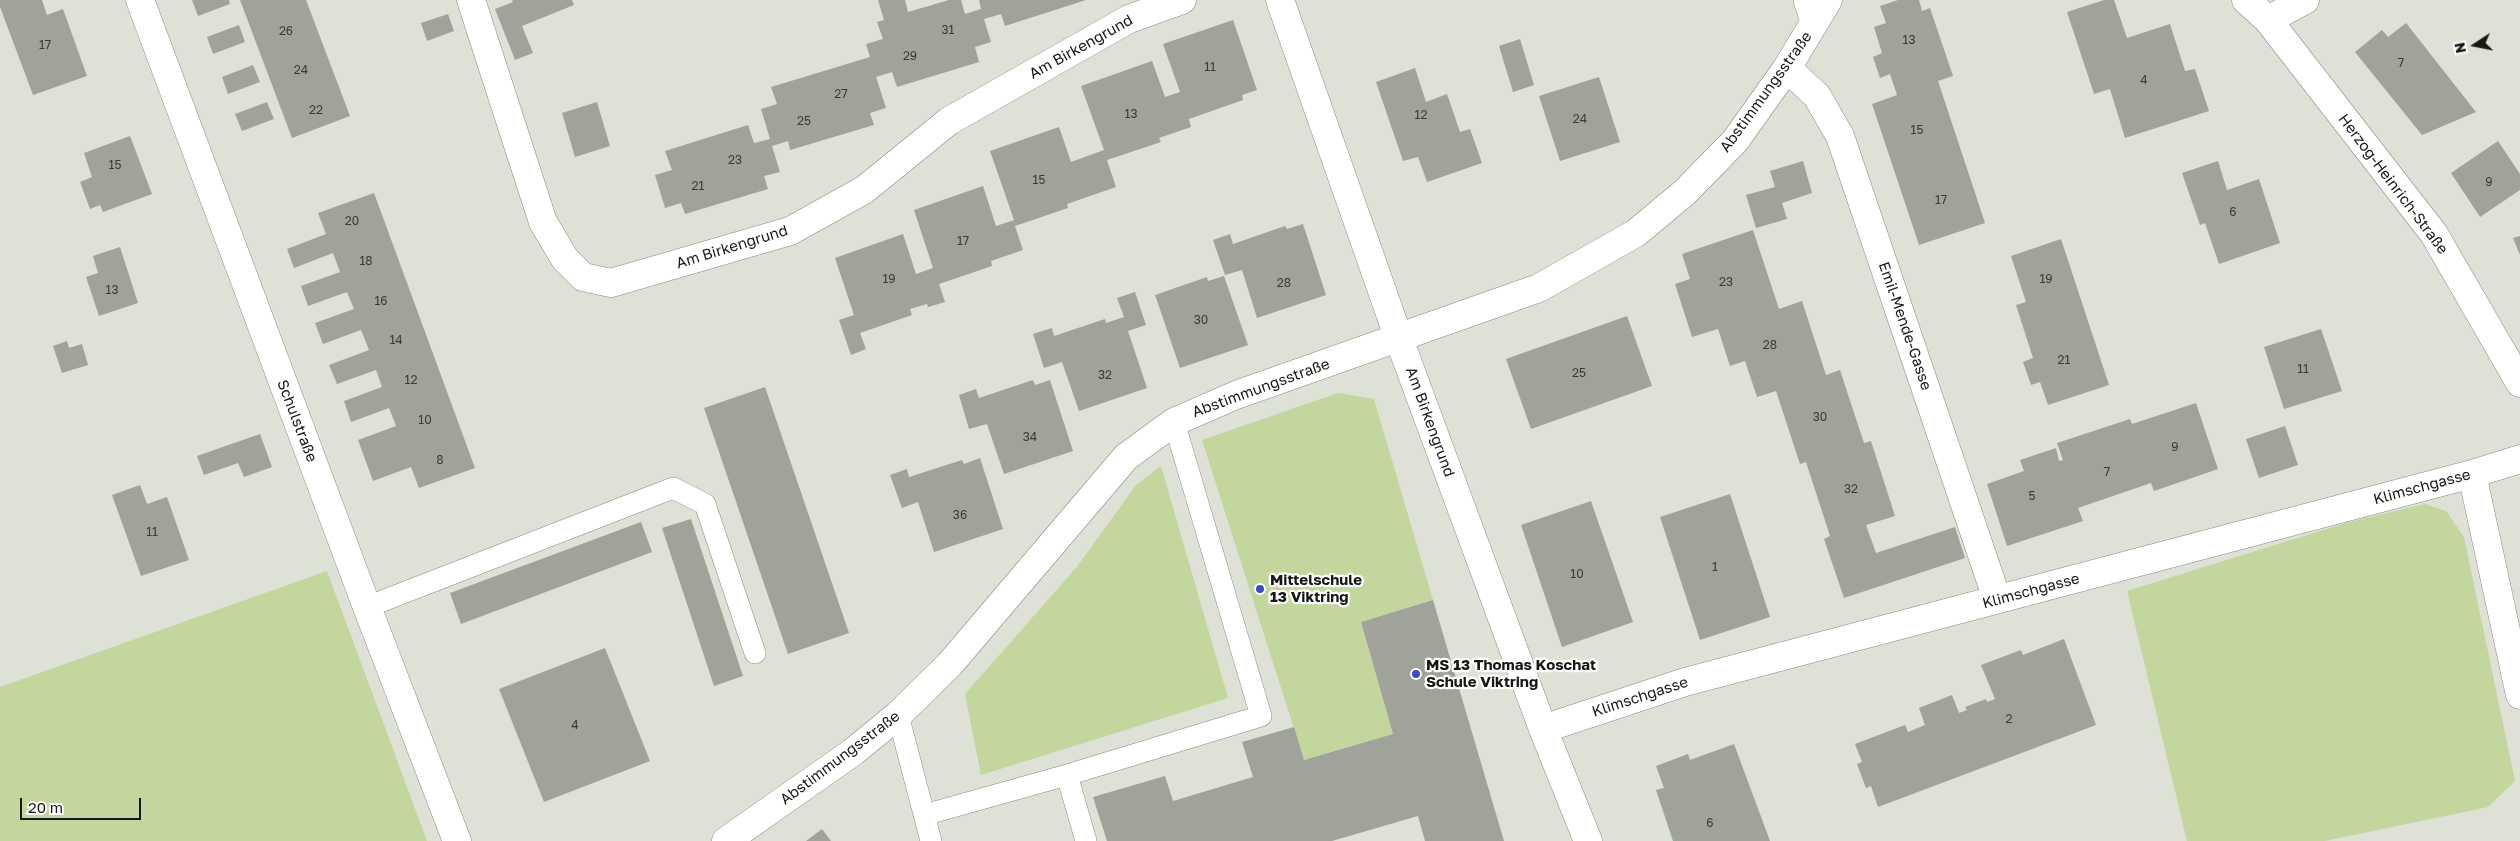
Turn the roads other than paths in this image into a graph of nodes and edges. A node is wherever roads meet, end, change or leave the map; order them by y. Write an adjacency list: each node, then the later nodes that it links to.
1 (140, 0): 18 (street, Schulstraße)
2 (471, 0): 3 (street, Am Birkengrund)
3 (1182, 0)
4 (1280, 0): 12 (street, Am Birkengrund)
5 (1804, 0): 10 (lane)
6 (1828, 0): 10 (street, Abstimmungsstraße)
7 (2246, 0): 9 (street, Herzog-Heinrich-Straße)
8 (2305, 0): 9 (street)
9 (2268, 20): 13 (street, Herzog-Heinrich-Straße)
10 (1813, 28): 11 (street, Abstimmungsstraße)
11 (1787, 68): 12 (street, Abstimmungsstraße); 17 (street, Emil-Mende-Gasse)
12 (1399, 339): 14 (street, Abstimmungsstraße); 22 (street, Am Birkengrund)
13 (2520, 383)
14 (1174, 422): 21 (street, Abstimmungsstraße); 23 (lane)
15 (2520, 459): 16 (street, Klimschgasse)
16 (2472, 474): 17 (street, Klimschgasse); 20 (street)
17 (1997, 599): 22 (street, Klimschgasse)
18 (367, 606): 19 (lane); 25 (street, Schulstraße)
19 (755, 653)
20 (2520, 695)
21 (898, 715): 24 (lane); 26 (street, Abstimmungsstraße)
22 (1543, 729): 29 (street, Am Birkengrund)
23 (1067, 775): 24 (lane); 28 (lane)
24 (924, 815): 27 (lane)
25 (458, 841)
26 (726, 841)
27 (931, 841)
28 (1086, 841)
29 (1588, 841)

